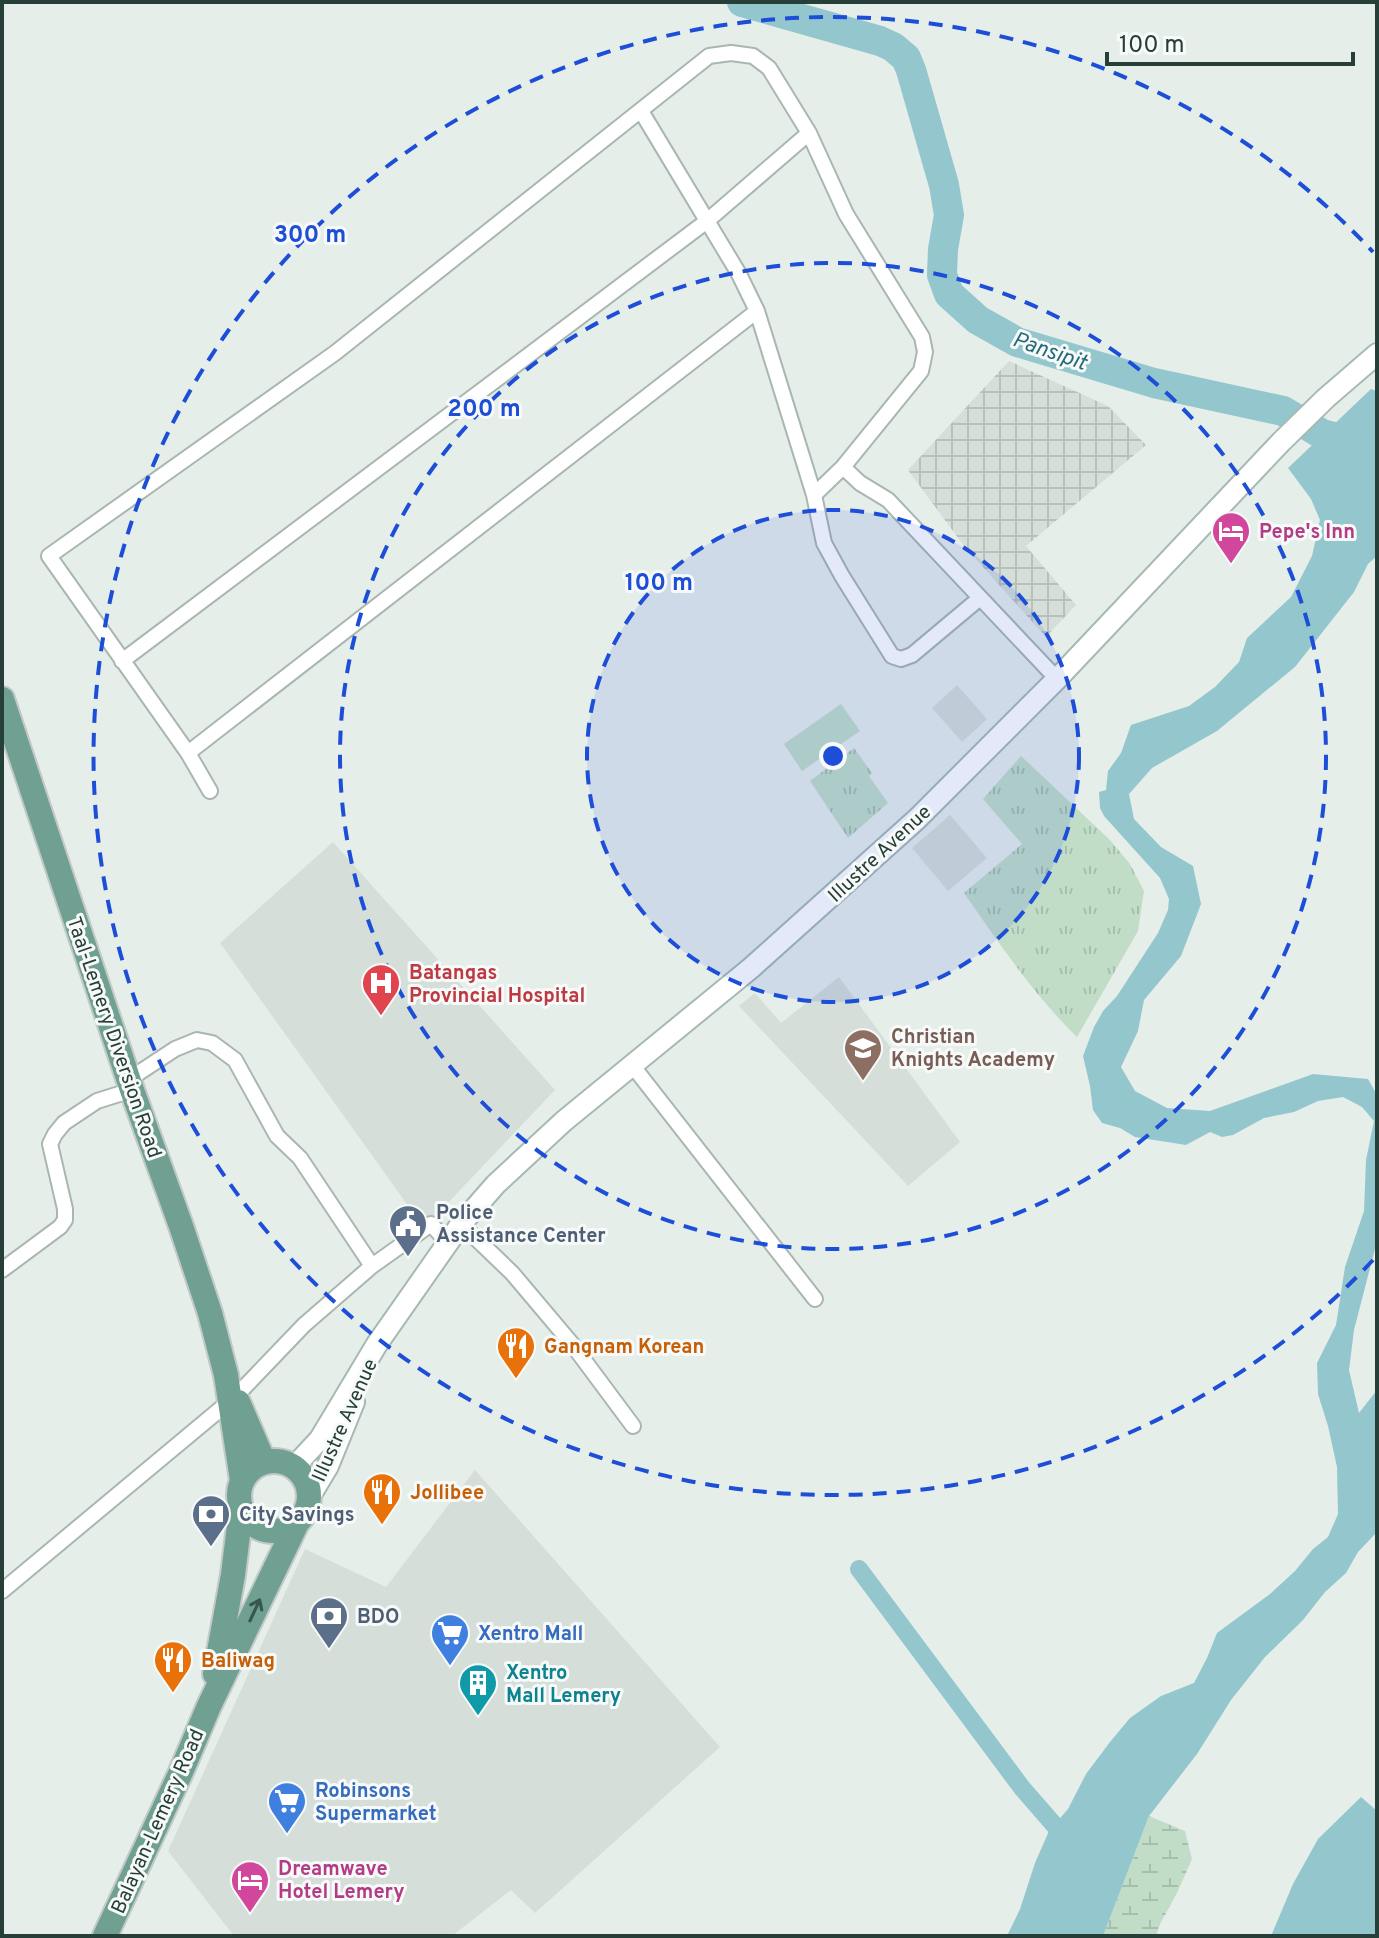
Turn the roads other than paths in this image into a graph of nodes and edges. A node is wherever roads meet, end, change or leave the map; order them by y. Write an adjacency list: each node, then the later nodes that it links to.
1 (641, 111): 2 (street); 3 (street); 9 (street)
2 (809, 133): 3 (street); 6 (street)
3 (707, 221): 4 (street); 9 (street)
4 (757, 311): 7 (street); 12 (street)
5 (1377, 354): 10 (main road, Illustre Avenue)
6 (843, 467): 7 (street); 8 (street)
7 (814, 495): 8 (street)
8 (980, 598): 10 (street)
9 (122, 661): 12 (street)
10 (1057, 679): 14 (main road, Illustre Avenue)
11 (2, 699): 15 (main road, Taal-Lemery Diversion Road)
12 (188, 753): 13 (street)
13 (210, 791)
14 (632, 1065): 16 (main road, Illustre Avenue); 20 (street)
15 (130, 1085): 18 (street); 19 (street); 22 (main road, Taal-Lemery Diversion Road)
16 (461, 1224): 17 (main road, Illustre Avenue); 23 (street)
17 (448, 1243): 18 (street); 21 (main road, Illustre Avenue)
18 (372, 1266): 22 (street)
19 (2, 1270)
20 (815, 1299)
21 (377, 1344): 25 (main road, Illustre Avenue); 27 (main road, Illustre Avenue)
22 (231, 1390): 24 (main road, Taal-Lemery Diversion Road); 26 (main road, Taal-Lemery Diversion Road); 30 (street)
23 (633, 1426)
24 (264, 1462): 25 (main road); 26 (main road)
25 (294, 1467): 27 (main road)
26 (242, 1480): 28 (main road)
27 (310, 1496): 29 (main road)
28 (241, 1510): 29 (main road); 31 (main road, Balayan-Lemery Road)
29 (296, 1525): 31 (main road, Balayan-Lemery Road, one-way to 29)
30 (2, 1591)
31 (209, 1706): 32 (main road, Balayan-Lemery Road)
32 (105, 1936)

